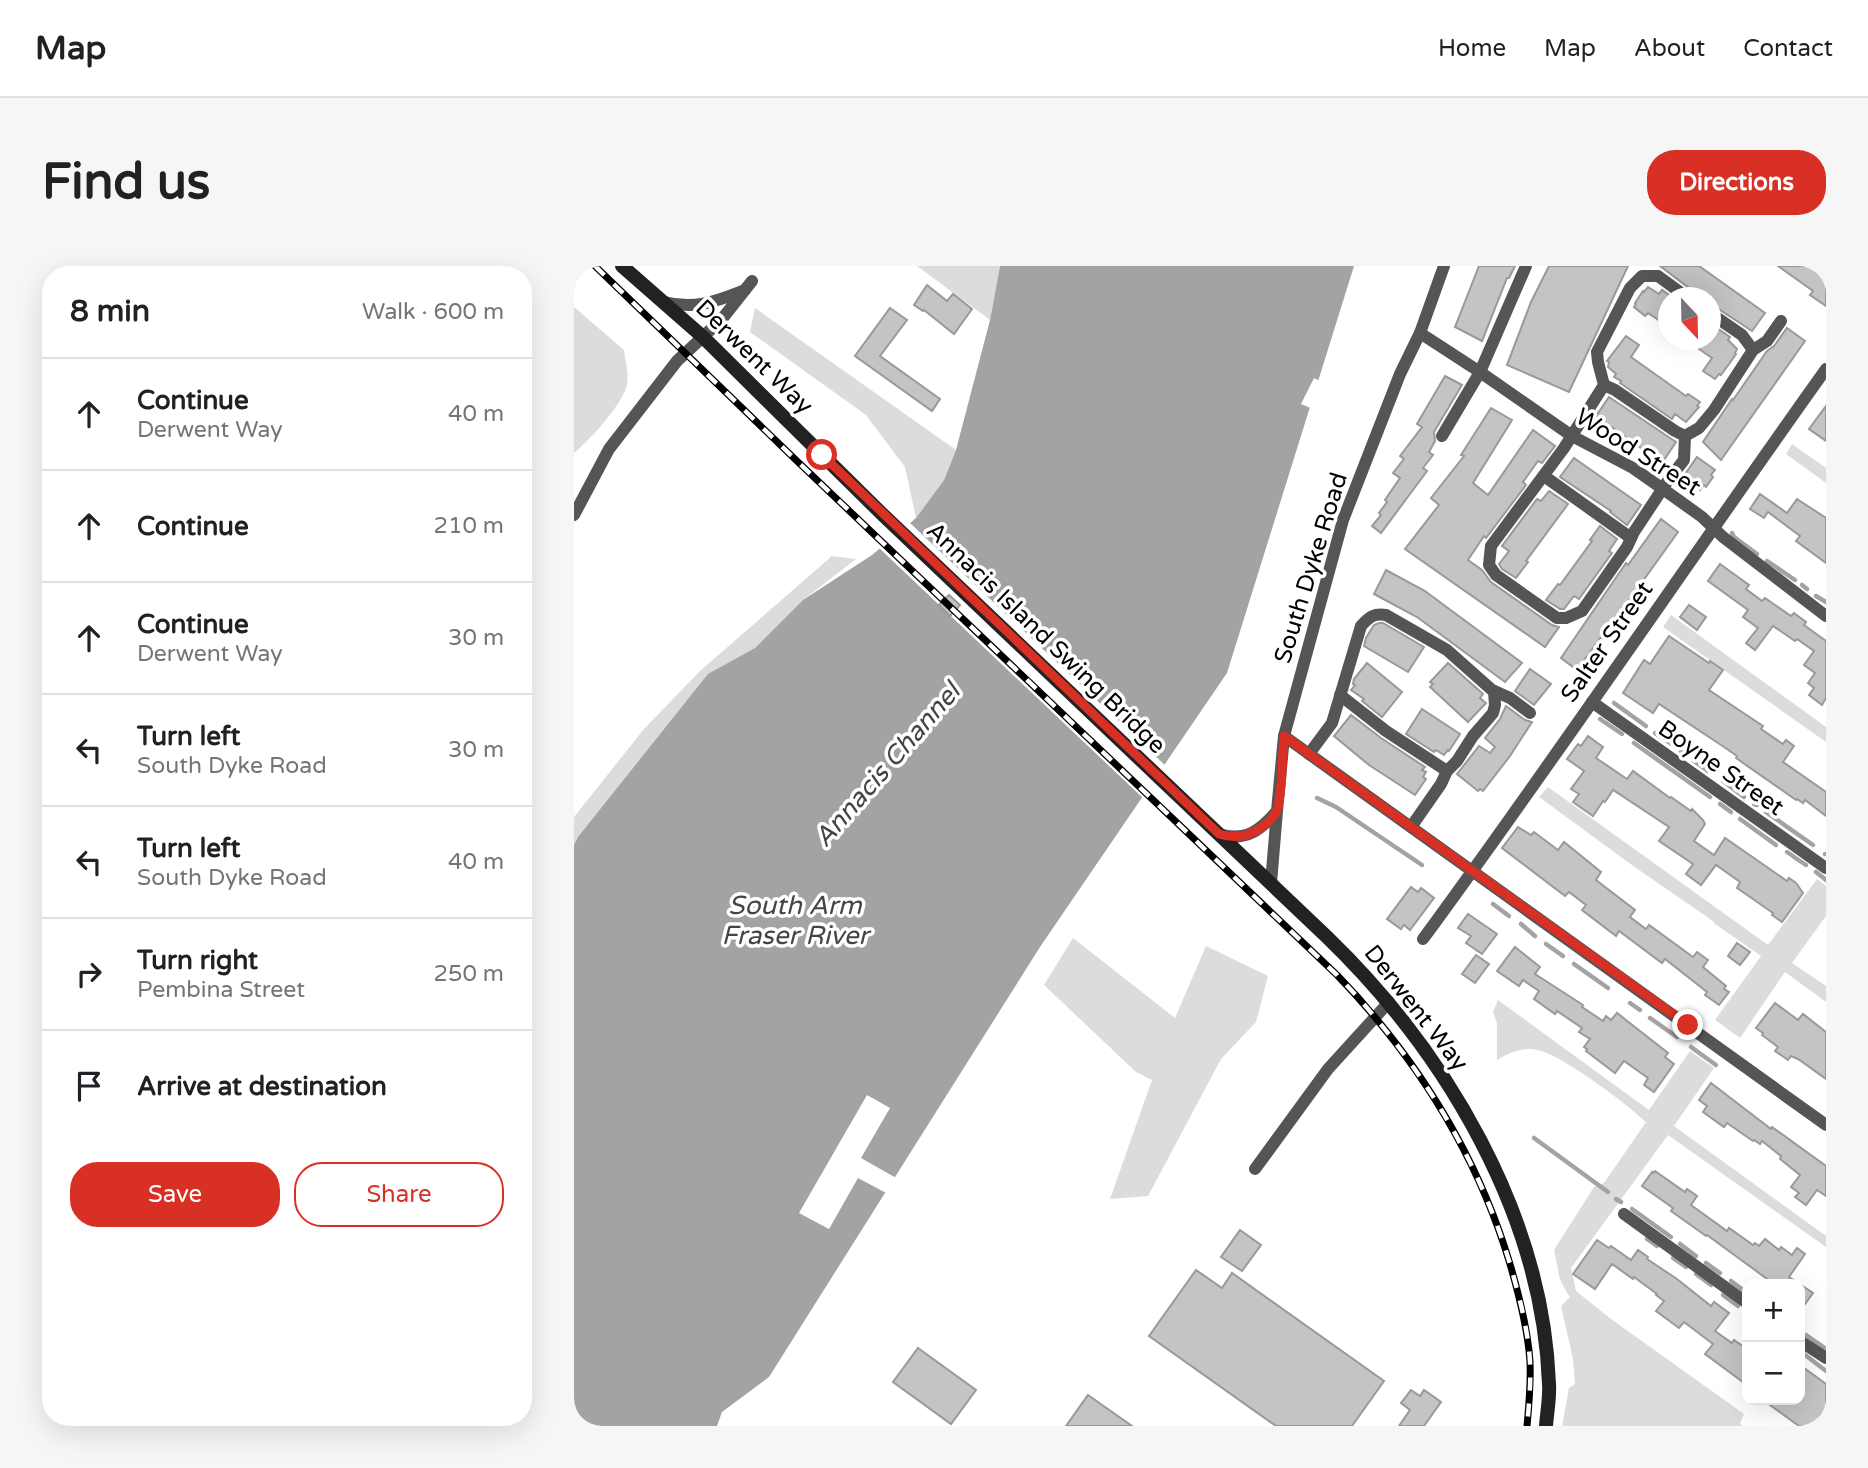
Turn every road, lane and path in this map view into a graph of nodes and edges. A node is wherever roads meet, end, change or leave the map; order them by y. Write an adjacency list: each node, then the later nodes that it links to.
1 (622, 266): 6 (main road, Derwent Way)
2 (1444, 266): 9 (street, South Dyke Road)
3 (1526, 266): 13 (street)
4 (1642, 271): 5 (street); 14 (street)
5 (1673, 287)
6 (664, 302): 10 (main road, Derwent Way); 10 (street)
7 (1721, 321): 11 (street)
8 (1781, 321): 11 (street)
9 (1420, 333): 13 (street, Wood Street); 29 (street, South Dyke Road)
10 (703, 337): 20 (main road, Derwent Way); 21 (street)
11 (1753, 351): 17 (street)
12 (1826, 369): 22 (street, Salter Street)
13 (1480, 372): 15 (street); 16 (street, Wood Street)
14 (1604, 385): 16 (street); 17 (street)
15 (1442, 436)
16 (1572, 436): 18 (street); 19 (street, Wood Street)
17 (1685, 436): 19 (street)
18 (1544, 476): 23 (street); 23 (street)
19 (1663, 489): 22 (street, Wood Street); 23 (street)
20 (881, 513): 32 (main road, Annacis Island Swing Bridge)
21 (574, 515)
22 (1713, 527): 24 (street, Wood Street); 27 (street, Salter Street)
23 (1631, 538)
24 (1826, 616)
25 (1493, 691): 26 (street); 28 (street); 31 (street)
26 (1340, 695): 30 (street); 31 (street)
27 (1592, 702): 36 (street, Boyne Street); 37 (street, Salter Street)
28 (1530, 713)
29 (1284, 736): 30 (street); 33 (street, South Dyke Road)
30 (1309, 754): 34 (street)
31 (1447, 771): 34 (street)
32 (1179, 796): 35 (main road, Derwent Way)
33 (1278, 811): 35 (street); 38 (street, South Dyke Road)
34 (1410, 827): 37 (street)
35 (1219, 834): 38 (main road, Derwent Way)
36 (1826, 868)
37 (1473, 872): 39 (street, Salter Street); 41 (street)
38 (1270, 883): 40 (main road, Derwent Way)
39 (1423, 939)
40 (1389, 1002): 42 (street); 47 (main road, Derwent Way)
41 (1826, 1125)
42 (1255, 1170)
43 (1624, 1214): 44 (street)
44 (1742, 1299)
45 (1802, 1342): 46 (street)
46 (1826, 1358)
47 (1546, 1426)

